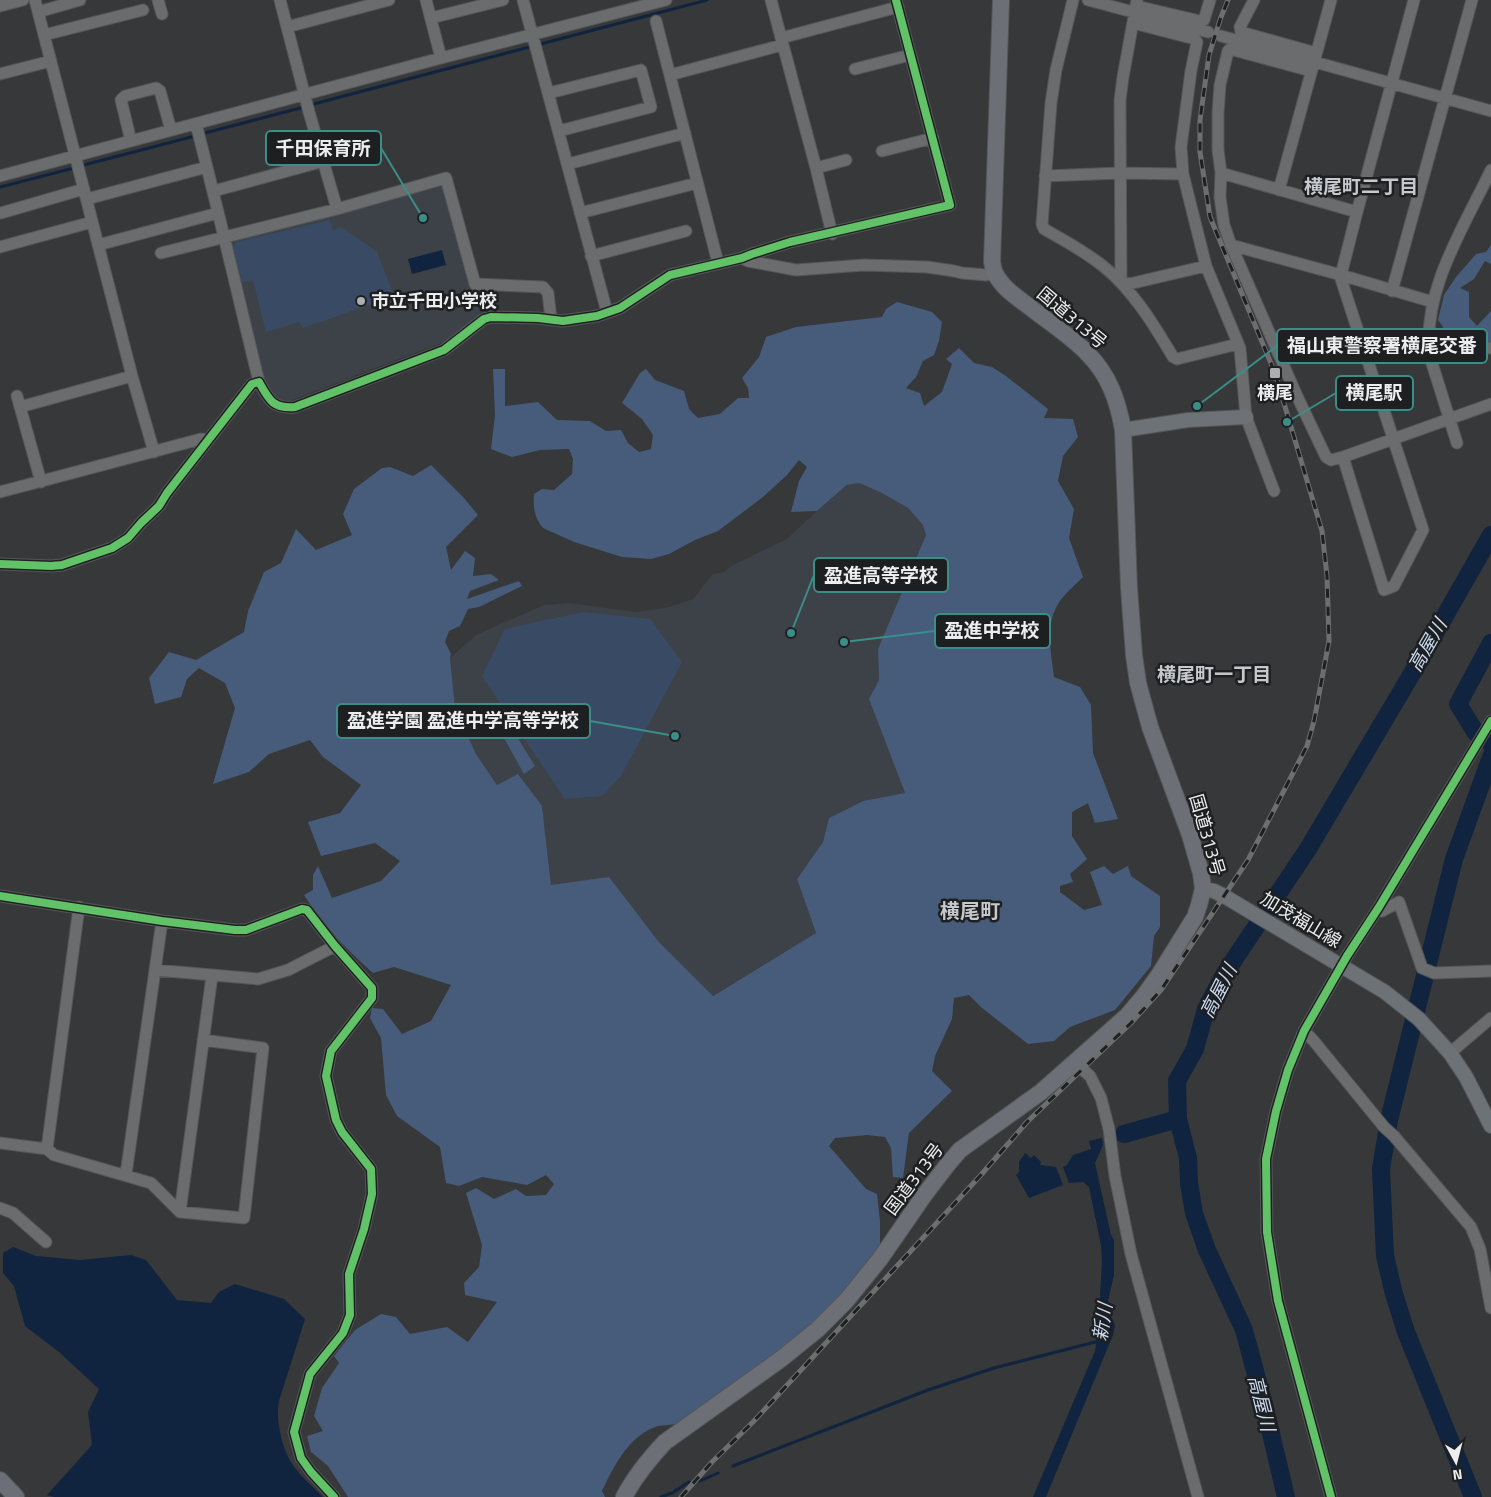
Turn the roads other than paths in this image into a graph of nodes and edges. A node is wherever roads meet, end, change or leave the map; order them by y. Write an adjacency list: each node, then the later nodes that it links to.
1 (23, 0): 22 (street)
2 (35, 0): 25 (street)
3 (80, 0): 25 (street)
4 (158, 0): 26 (street)
5 (280, 0): 29 (street)
6 (389, 0): 29 (street)
7 (426, 0): 27 (street)
8 (503, 0): 27 (street)
9 (523, 0): 33 (street)
10 (666, 0): 20 (street)
11 (771, 0): 34 (street)
12 (1001, 0): 87 (highway, 国道313号)
13 (1073, 0): 65 (street)
14 (1088, 0): 24 (street)
15 (1210, 0): 24 (street)
16 (1254, 0): 38 (street)
17 (1331, 0): 38 (street)
18 (1414, 0): 42 (street)
19 (1472, 0): 44 (street)
20 (649, 2): 33 (street)
21 (897, 3): 34 (street); 35 (street)
22 (0, 6)
23 (143, 10): 31 (street)
24 (1136, 11): 30 (street); 61 (street); 63 (street)
25 (38, 12): 31 (street)
26 (162, 14)
27 (431, 18): 36 (street)
28 (656, 21): 41 (street)
29 (288, 27): 45 (street)
30 (1208, 32)
31 (44, 35): 37 (street)
32 (1221, 36): 38 (street)
33 (535, 42): 36 (street); 43 (street)
34 (781, 42): 41 (street); 59 (street)
35 (910, 54): 39 (street); 51 (street)
36 (441, 58): 45 (street)
37 (51, 61): 40 (street); 56 (street)
38 (1314, 62): 42 (street); 62 (street); 67 (street)
39 (855, 69)
40 (0, 74)
41 (670, 75): 50 (street)
42 (1391, 83): 44 (street); 71 (street)
43 (549, 93): 49 (street); 49 (street)
44 (1444, 98): 46 (street); 90 (street)
45 (306, 101): 48 (street); 55 (street)
46 (1491, 111)
47 (171, 130): 48 (street); 52 (street); 52 (street)
48 (197, 131): 58 (street)
49 (559, 131): 57 (street)
50 (685, 133): 57 (street); 66 (street)
51 (932, 138): 53 (street); 77 (street)
52 (131, 141): 56 (street)
53 (882, 151)
54 (846, 160): 59 (street)
55 (324, 161): 68 (street); 70 (street)
56 (78, 163): 64 (street); 69 (street)
57 (568, 164): 74 (street)
58 (207, 167): 68 (street); 69 (street)
59 (816, 168): 77 (street)
60 (1491, 170): 91 (street)
61 (1120, 173): 63 (street); 65 (street); 89 (street)
62 (1221, 173): 67 (street); 80 (street)
63 (1183, 174): 86 (street)
64 (0, 176)
65 (1045, 176): 89 (street)
66 (697, 183): 74 (street); 85 (street)
67 (1279, 190): 71 (street)
68 (214, 191): 73 (street)
69 (85, 194): 72 (street); 75 (street)
70 (337, 209): 78 (street); 93 (street)
71 (1357, 212): 88 (street)
72 (1, 213)
73 (218, 213): 78 (street); 79 (street)
74 (580, 214): 83 (street)
75 (92, 222): 79 (street); 81 (street)
76 (686, 231): 83 (street)
77 (832, 234): 84 (street)
78 (223, 238): 82 (street); 98 (street)
79 (98, 245): 97 (street)
80 (1231, 245): 88 (street); 107 (street)
81 (0, 247)
82 (161, 253)
83 (591, 256): 92 (street)
84 (742, 258): 85 (street); 87 (street)
85 (718, 263): 92 (street)
86 (1206, 266): 89 (street); 95 (street)
87 (995, 273): 102 (highway, 国道313号)
88 (1342, 275): 90 (street); 103 (street)
89 (1121, 282): 95 (street)
90 (1392, 291): 91 (street)
91 (1433, 302): 94 (street)
92 (607, 312): 93 (street)
93 (551, 319): 98 (street)
94 (1428, 343): 96 (street); 101 (street)
95 (1238, 344): 100 (street)
96 (1491, 348)
97 (132, 376): 106 (street); 108 (street)
98 (259, 382): 104 (street)
99 (1491, 404): 101 (street)
100 (1246, 416): 102 (main road); 109 (street)
101 (1450, 419): 103 (street); 105 (street)
102 (1122, 430): 113 (highway, 国道313号)
103 (1393, 438): 107 (street); 107 (street)
104 (208, 440): 106 (street); 111 (street)
105 (1457, 443)
106 (154, 452): 108 (street)
107 (1343, 457)
108 (41, 482): 110 (street)
109 (1274, 491)
110 (0, 492)
111 (0, 564)
112 (1491, 720): 116 (street)
113 (1203, 889): 119 (main road, 加茂福山線); 127 (highway, 国道313号)
114 (0, 896): 115 (street)
115 (79, 907): 117 (street); 130 (street)
116 (1379, 907): 119 (street); 121 (street)
117 (162, 920): 118 (street); 120 (street)
118 (335, 946): 122 (street); 141 (street)
119 (1342, 966): 124 (street); 126 (main road, 加茂福山線)
120 (154, 970): 122 (street); 131 (street)
121 (1491, 971)
122 (212, 976): 125 (street)
123 (1491, 1018): 126 (street)
124 (1304, 1031): 135 (street); 144 (street)
125 (203, 1040): 133 (street); 133 (street)
126 (1450, 1053): 128 (main road, 加茂福山線)
127 (1074, 1062): 142 (highway, 国道313号); 143 (street)
128 (1490, 1122)
129 (0, 1142): 130 (street)
130 (46, 1149): 131 (street)
131 (126, 1174): 133 (street)
132 (0, 1208): 134 (street)
133 (180, 1212)
134 (46, 1242)
135 (1490, 1292): 136 (street)
136 (1491, 1308)
137 (0, 1480): 140 (highway)
138 (0, 1494): 139 (highway)
139 (3, 1497)
140 (16, 1497)
141 (334, 1497)
142 (624, 1497)
143 (1198, 1497)
144 (1331, 1497)

